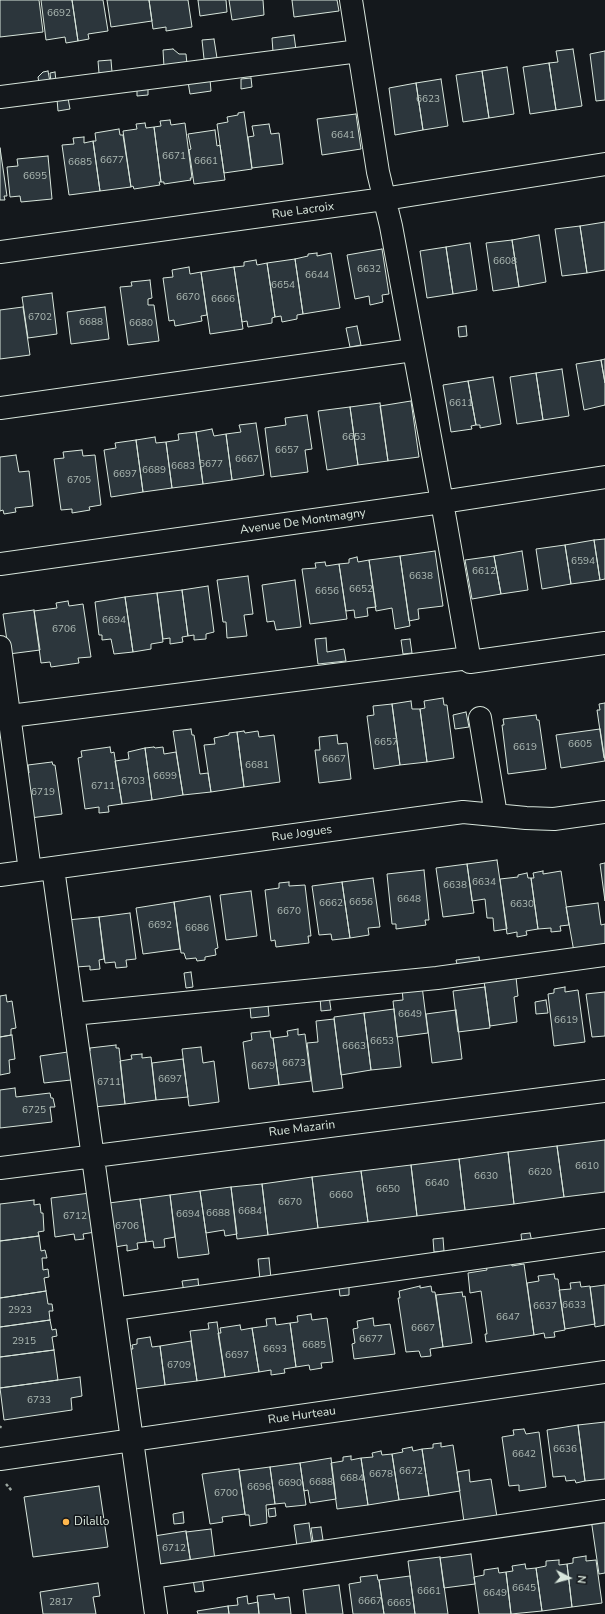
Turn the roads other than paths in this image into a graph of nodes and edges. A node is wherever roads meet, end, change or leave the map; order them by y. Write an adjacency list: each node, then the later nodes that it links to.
1 (350, 0): 2 (street)
2 (359, 51): 3 (street); 5 (street)
3 (0, 97)
4 (605, 164): 5 (street, Rue Lacroix)
5 (384, 200): 6 (street, Rue Lacroix); 7 (street)
6 (0, 252)
7 (413, 350): 8 (street); 10 (street)
8 (0, 408)
9 (605, 477): 10 (street, Avenue De Montmagny)
10 (442, 502): 11 (street, Avenue De Montmagny); 14 (street)
11 (0, 564)
12 (605, 643): 14 (street)
13 (0, 647): 15 (street)
14 (469, 658): 15 (street)
15 (10, 716): 20 (street)
16 (480, 718): 18 (street)
17 (605, 812): 18 (street, Rue Jogues)
18 (496, 815): 19 (street, Rue Jogues)
19 (53, 868): 20 (street, Rue Jogues); 23 (street)
20 (30, 871): 21 (street, Rue Jogues)
21 (0, 875)
22 (605, 955): 23 (street)
23 (73, 1014): 25 (street)
24 (605, 1091): 25 (street, Rue Mazarin)
25 (93, 1156): 26 (street, Rue Mazarin); 28 (street)
26 (0, 1168)
27 (605, 1240): 28 (street)
28 (114, 1309): 30 (street)
29 (605, 1372): 30 (street, Rue Hurteau)
30 (132, 1440): 31 (street, Rue Hurteau); 33 (street)
31 (0, 1459)
32 (605, 1511): 33 (street)
33 (151, 1577): 34 (street)
34 (156, 1614)

